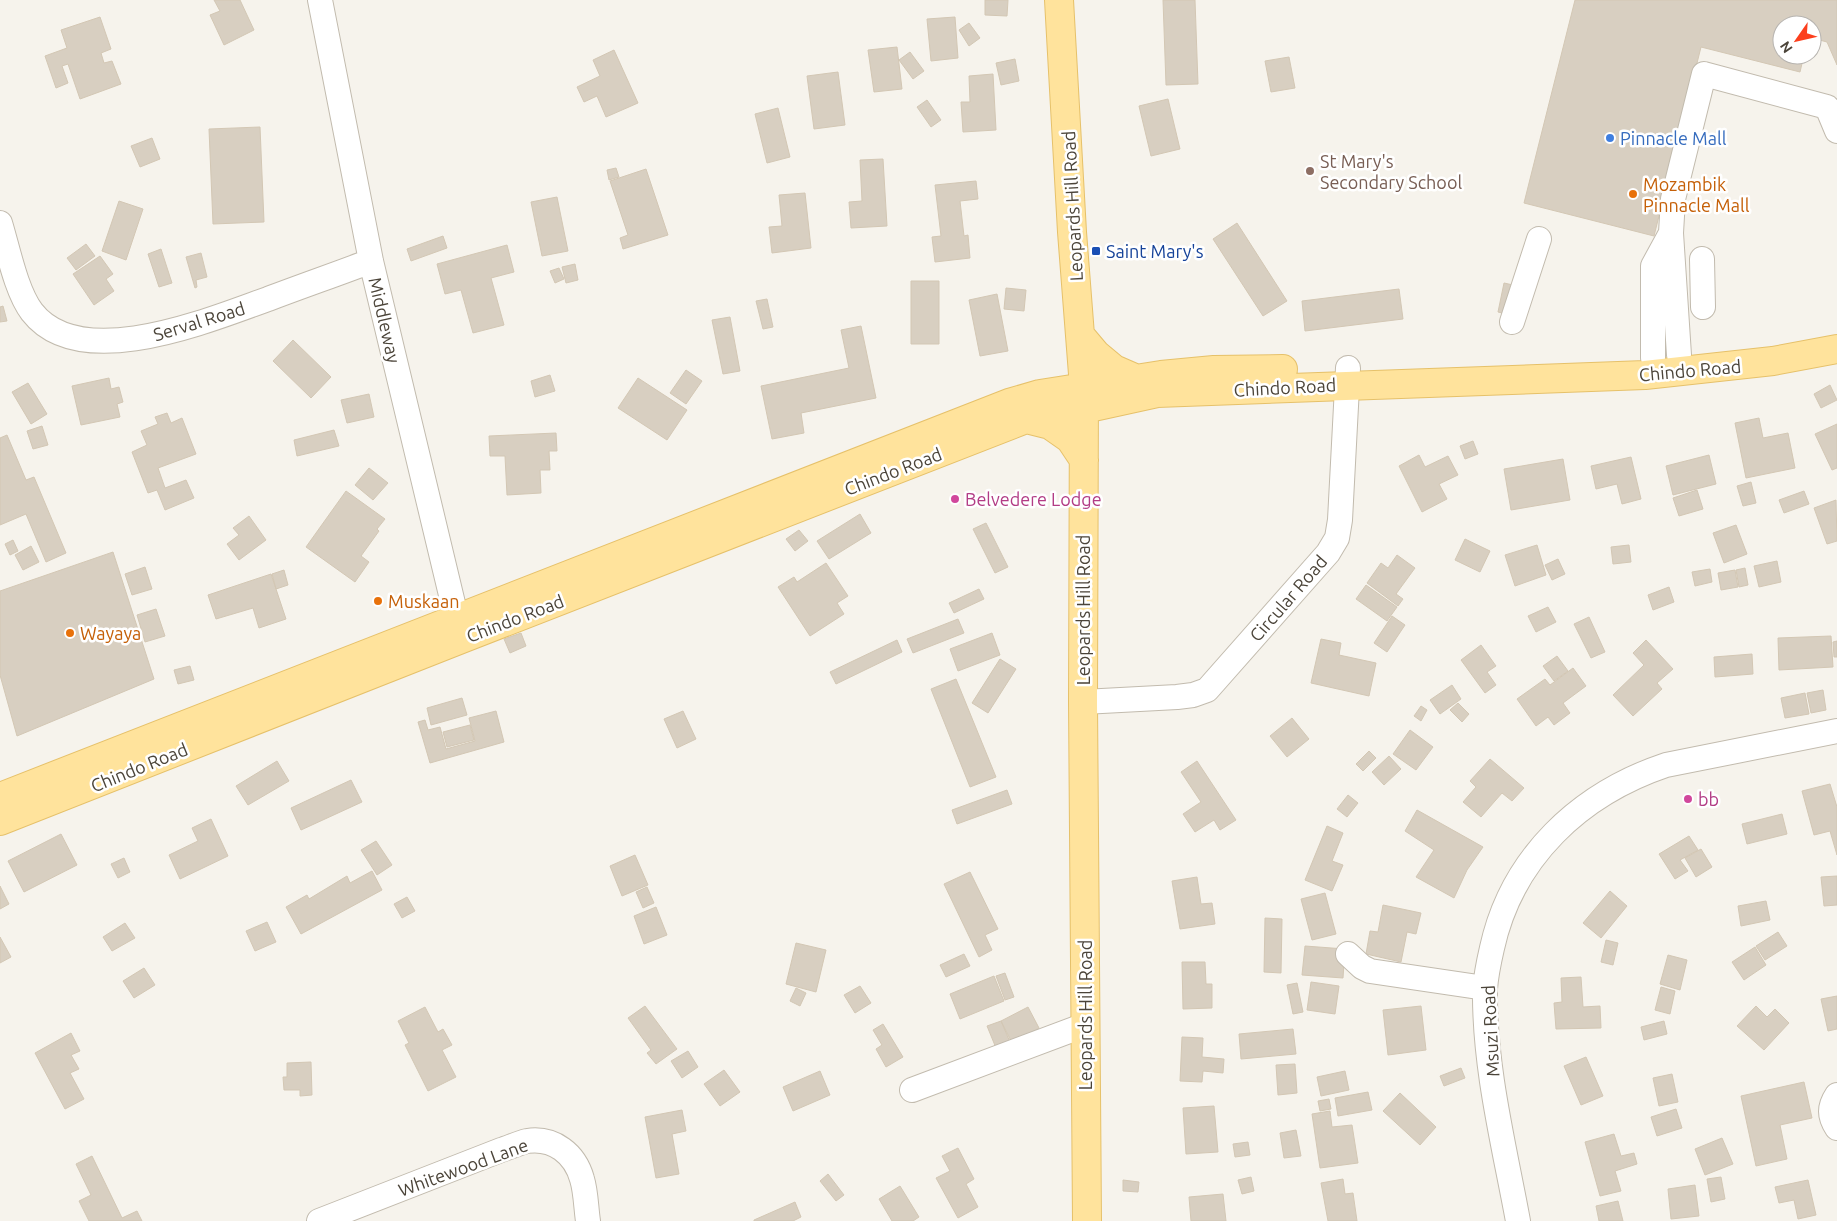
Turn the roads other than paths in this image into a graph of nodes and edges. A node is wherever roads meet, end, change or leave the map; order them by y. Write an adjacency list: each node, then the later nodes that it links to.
1 (320, 0): 7 (street, Middleway)
2 (1060, 0): 11 (main road, Leopards Hill Road)
3 (1837, 131): 13 (street)
4 (0, 223): 7 (street, Serval Road)
5 (1538, 239): 9 (street)
6 (1702, 260): 8 (street)
7 (371, 261): 20 (street, Middleway)
8 (1703, 307)
9 (1512, 322)
10 (1837, 332): 13 (main road, Chindo Road)
11 (1080, 335): 15 (main road); 16 (main road); 17 (main road, Leopards Hill Road)
12 (1837, 349): 14 (main road, Chindo Road)
13 (1666, 356): 14 (main road, Chindo Road)
14 (1348, 376): 15 (main road, Chindo Road); 21 (street, Circular Road)
15 (1134, 389): 17 (main road, Chindo Road); 19 (main road)
16 (1040, 394): 17 (main road, Chindo Road); 20 (main road, Chindo Road)
17 (1084, 398): 18 (main road, Chindo Road); 19 (main road, Leopards Hill Road)
18 (1026, 419): 19 (main road); 20 (main road, Chindo Road)
19 (1084, 460): 21 (main road, Leopards Hill Road)
20 (460, 629): 23 (main road, Chindo Road); 24 (main road, Chindo Road)
21 (1083, 702): 27 (main road, Leopards Hill Road)
22 (1837, 732): 26 (street, Msuzi Road)
23 (0, 797)
24 (0, 821)
25 (1348, 954): 26 (street)
26 (1485, 988): 34 (street, Msuzi Road)
27 (1085, 1025): 28 (street); 33 (main road, Leopards Hill Road)
28 (912, 1090)
29 (1837, 1095): 30 (street)
30 (1837, 1128)
31 (319, 1221): 32 (street, Whitewood Lane)
32 (588, 1221)
33 (1087, 1221)
34 (1518, 1221)

